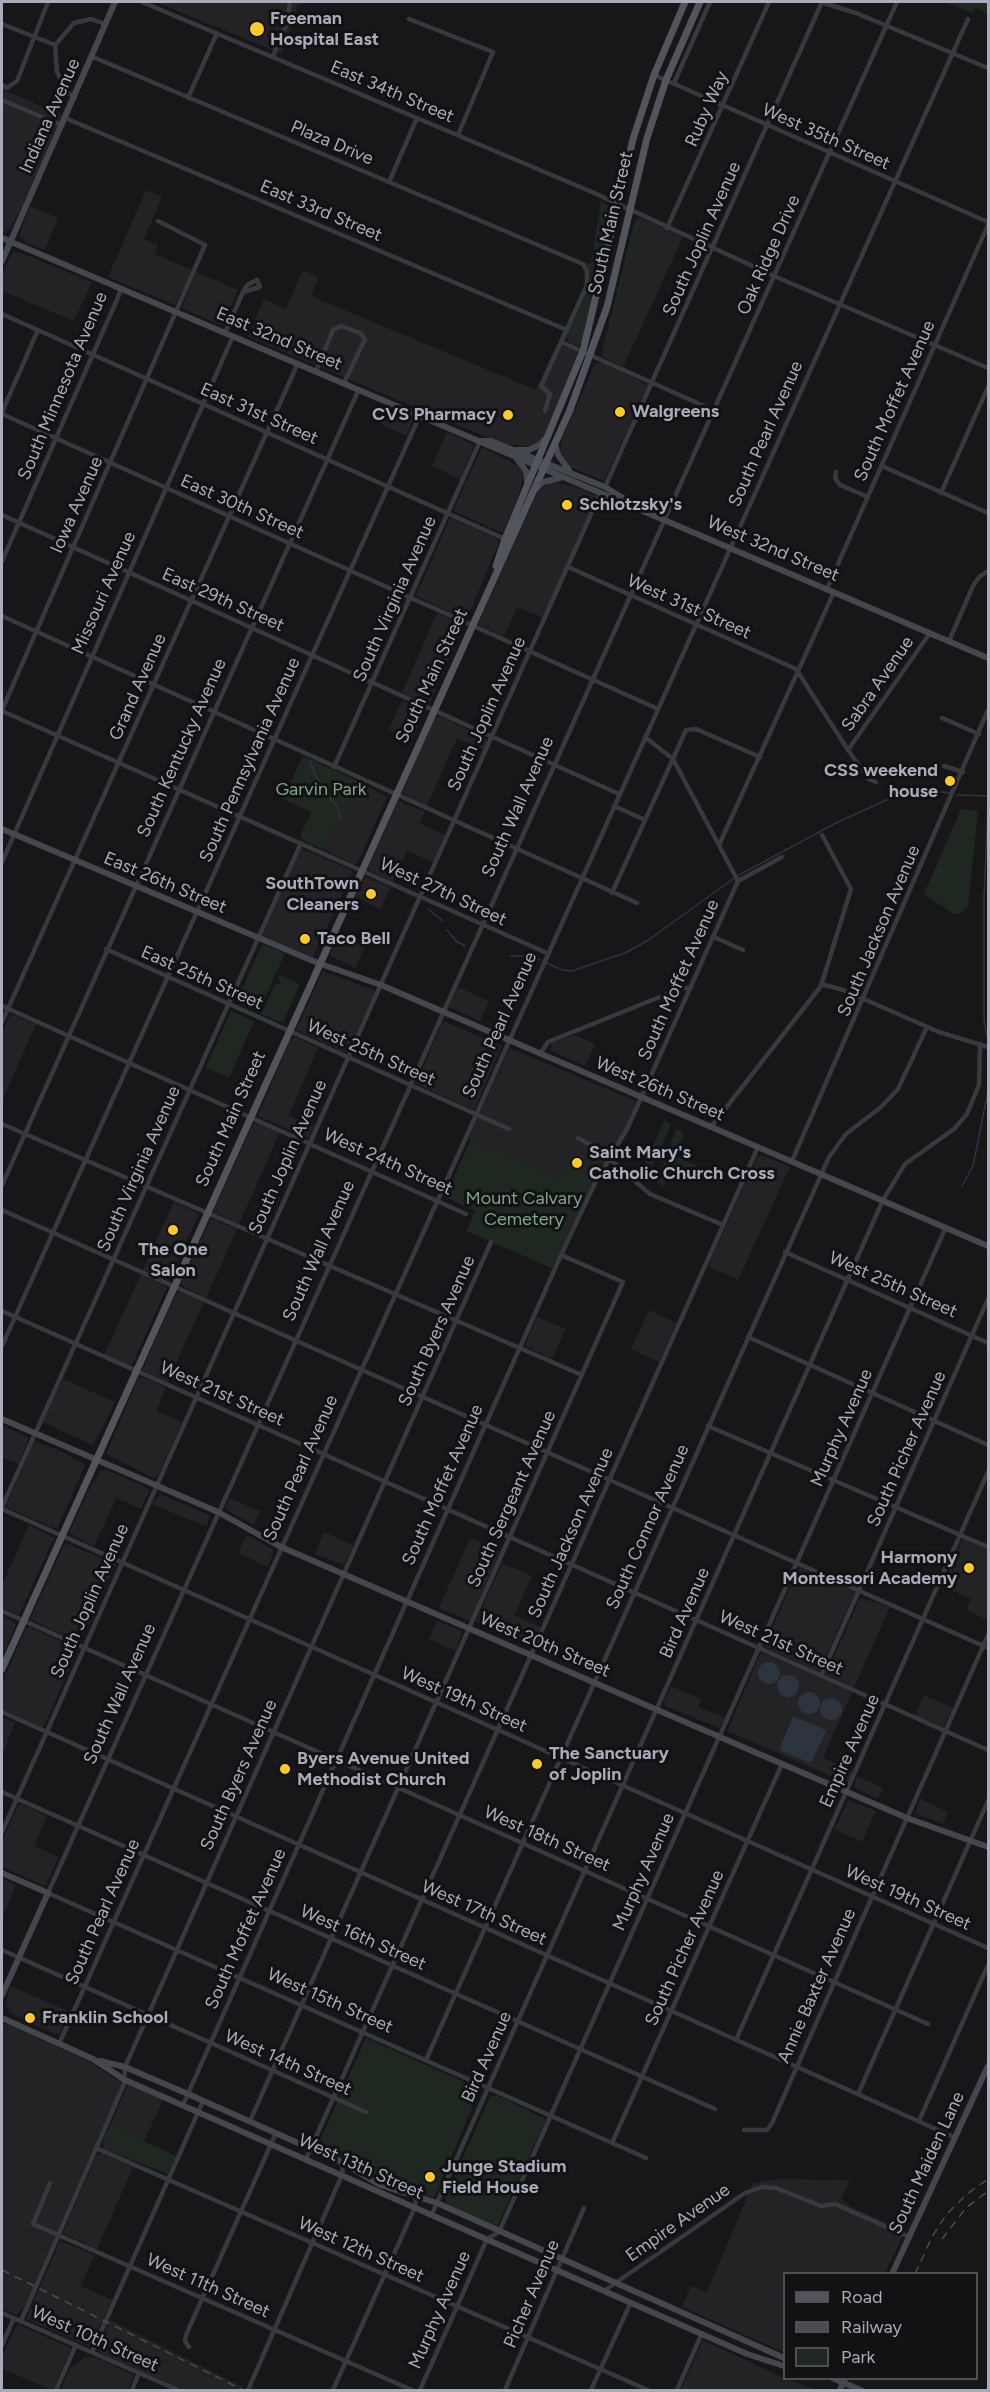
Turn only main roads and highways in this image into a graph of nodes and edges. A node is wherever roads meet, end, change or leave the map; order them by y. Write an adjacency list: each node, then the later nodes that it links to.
1 (115, 2): 5 (main road, Indiana Avenue)
2 (685, 2): 7 (main road, South Main Street)
3 (699, 3): 9 (main road, South Main Street)
4 (2, 238): 5 (main road, East 32nd Street)
5 (10, 242): 6 (main road, Indiana Avenue); 8 (main road, East 32nd Street)
6 (2, 261)
7 (547, 436): 10 (main road); 12 (main road, South Main Street)
8 (481, 441): 10 (main road); 11 (main road, East 32nd Street)
9 (555, 443): 13 (main road, South Main Street); 14 (main road)
10 (513, 450): 12 (main road)
11 (517, 459): 12 (main road, East 32nd Street); 16 (main road)
12 (536, 463): 13 (main road); 16 (main road, South Main Street)
13 (545, 467): 14 (main road); 15 (main road, West 32nd Street); 17 (main road, South Main Street)
14 (574, 474): 18 (main road)
15 (564, 478): 17 (main road); 18 (main road, West 32nd Street)
16 (527, 485): 19 (main road, South Main Street)
17 (536, 489): 19 (main road, South Main Street)
18 (633, 505): 20 (main road, West 32nd Street)
19 (491, 582): 22 (main road, South Main Street)
20 (988, 658)
21 (2, 829): 22 (main road, East 26th Street)
22 (318, 963): 23 (main road, West 26th Street); 25 (main road, South Main Street)
23 (988, 1246)
24 (2, 1419): 25 (main road, West 20th Street)
25 (95, 1459): 26 (main road, South Main Street); 27 (main road, West 20th Street)
26 (2, 1669)
27 (988, 1847)
28 (2, 1873): 29 (main road, West 15th Street)
29 (48, 1893): 30 (main road, South Wall Avenue)
30 (2, 1995)
31 (2, 2018): 32 (main road, West 13th Street)
32 (93, 2059): 34 (main road, West 13th Street); 35 (main road, West 13th Street)
33 (988, 2066): 44 (main road, South Maiden Lane)
34 (163, 2083): 35 (main road); 36 (main road, West 13th Street)
35 (158, 2094): 38 (main road, West 13th Street)
36 (218, 2107): 37 (main road, West 13th Street); 38 (main road)
37 (242, 2118): 39 (main road); 40 (main road, West 13th Street)
38 (213, 2119): 39 (main road, West 13th Street)
39 (238, 2129): 41 (main road, West 13th Street)
40 (461, 2215): 41 (main road); 42 (main road, West 13th Street)
41 (456, 2226): 43 (main road, West 13th Street)
42 (529, 2246): 43 (main road); 45 (main road, West 13th Street)
43 (524, 2255): 46 (main road, West 13th Street)
44 (893, 2272)
45 (598, 2276): 46 (main road); 47 (main road, West 13th Street)
46 (594, 2286): 48 (main road, West 13th Street)
47 (630, 2290): 48 (main road); 49 (main road, West 13th Street)
48 (628, 2301): 51 (main road, West 13th Street)
49 (656, 2301): 50 (main road, West 13th Street); 51 (main road)
50 (671, 2307): 52 (main road); 53 (main road, West 13th Street)
51 (651, 2311): 52 (main road, West 13th Street)
52 (666, 2318): 55 (main road, West 13th Street)
53 (698, 2319): 54 (main road, West 13th Street); 55 (main road)
54 (713, 2326): 56 (main road); 57 (main road, West 13th Street)
55 (693, 2330): 56 (main road, West 13th Street)
56 (705, 2335): 58 (main road, West 13th Street)
57 (783, 2358)
58 (783, 2366)
59 (844, 2381): 60 (main road); 61 (main road)
60 (840, 2391)
61 (861, 2391)

